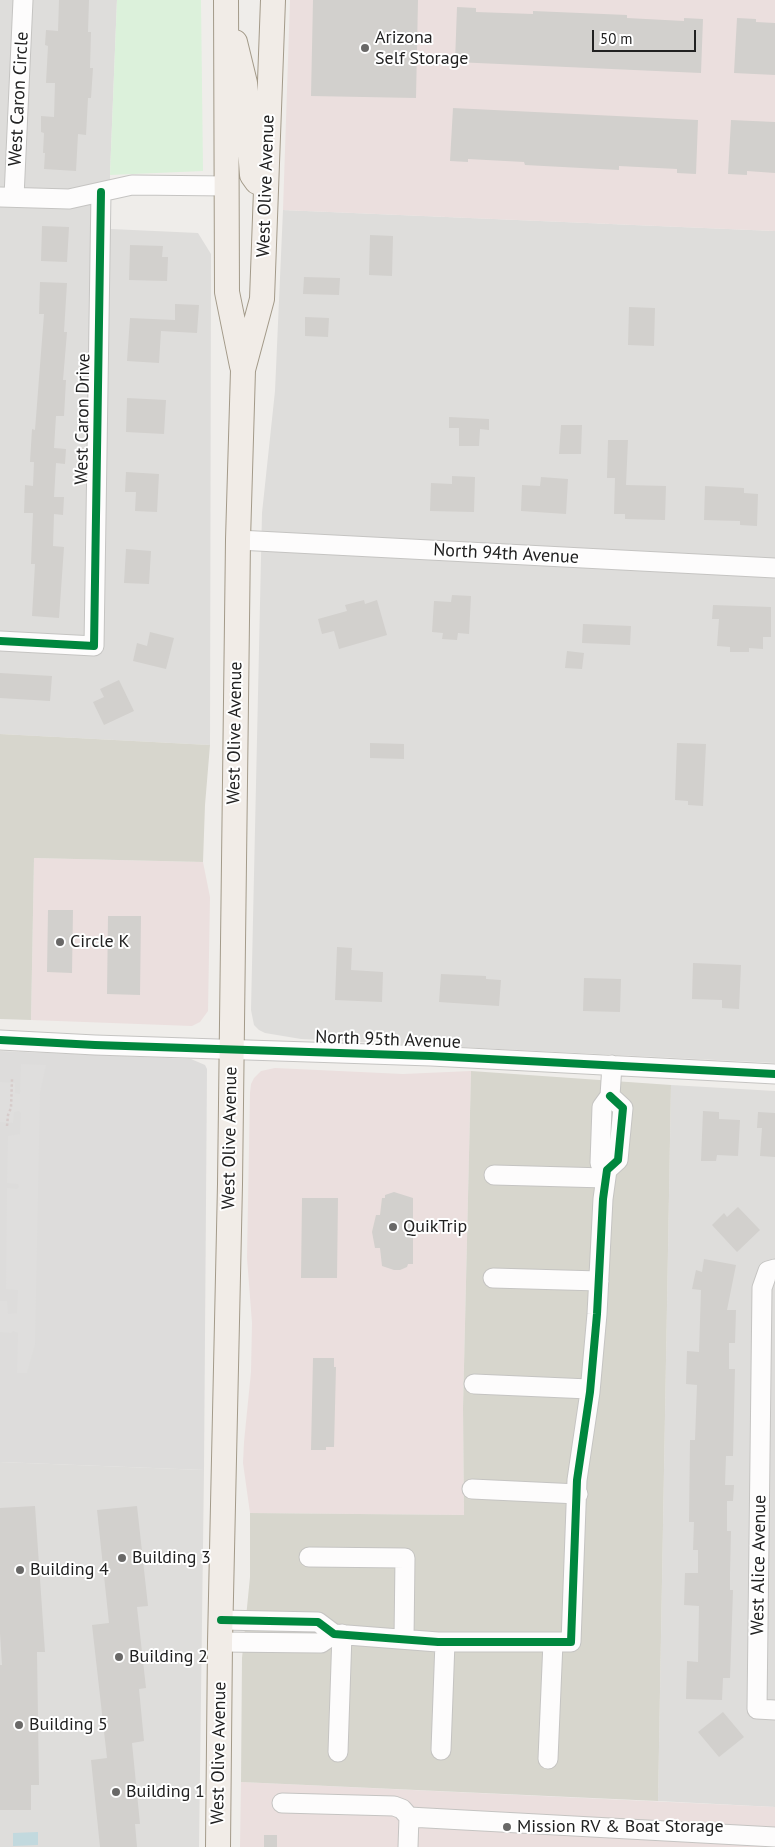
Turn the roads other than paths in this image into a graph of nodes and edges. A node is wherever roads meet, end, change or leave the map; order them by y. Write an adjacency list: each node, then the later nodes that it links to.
1 (23, 0): 7 (street, West Caron Circle)
2 (273, 0): 4 (main road, West Olive Avenue)
3 (226, 8): 4 (main road); 5 (main road, West Olive Avenue)
4 (266, 185): 8 (main road, West Olive Avenue)
5 (227, 186): 6 (street); 8 (main road, West Olive Avenue)
6 (102, 192): 7 (street); 11 (street, West Caron Drive)
7 (7, 197)
8 (243, 370): 9 (main road, West Olive Avenue)
9 (238, 540): 10 (street, North 94th Avenue); 13 (main road, West Olive Avenue)
10 (775, 568)
11 (0, 641)
12 (0, 1040): 13 (street, North 95th Avenue)
13 (232, 1050): 14 (street, North 95th Avenue); 26 (main road, West Olive Avenue)
14 (612, 1066): 15 (street, North 95th Avenue); 16 (street)
15 (775, 1074)
16 (606, 1174): 17 (street); 20 (street)
17 (494, 1175)
18 (772, 1270): 31 (street, West Alice Avenue)
19 (493, 1278): 20 (street)
20 (599, 1281): 22 (street)
21 (474, 1384): 22 (street)
22 (589, 1389): 24 (street)
23 (472, 1489): 24 (street)
24 (578, 1494): 30 (street)
25 (309, 1557): 28 (street)
26 (220, 1631): 27 (street); 38 (main road, West Olive Avenue)
27 (338, 1634): 28 (street); 33 (street)
28 (404, 1639): 29 (street)
29 (445, 1642): 30 (street); 32 (street)
30 (553, 1642): 34 (street)
31 (766, 1710)
32 (441, 1750)
33 (338, 1752)
34 (548, 1759)
35 (282, 1802): 36 (street)
36 (409, 1817): 37 (street); 39 (street)
37 (775, 1837)
38 (218, 1847)
39 (408, 1847)

